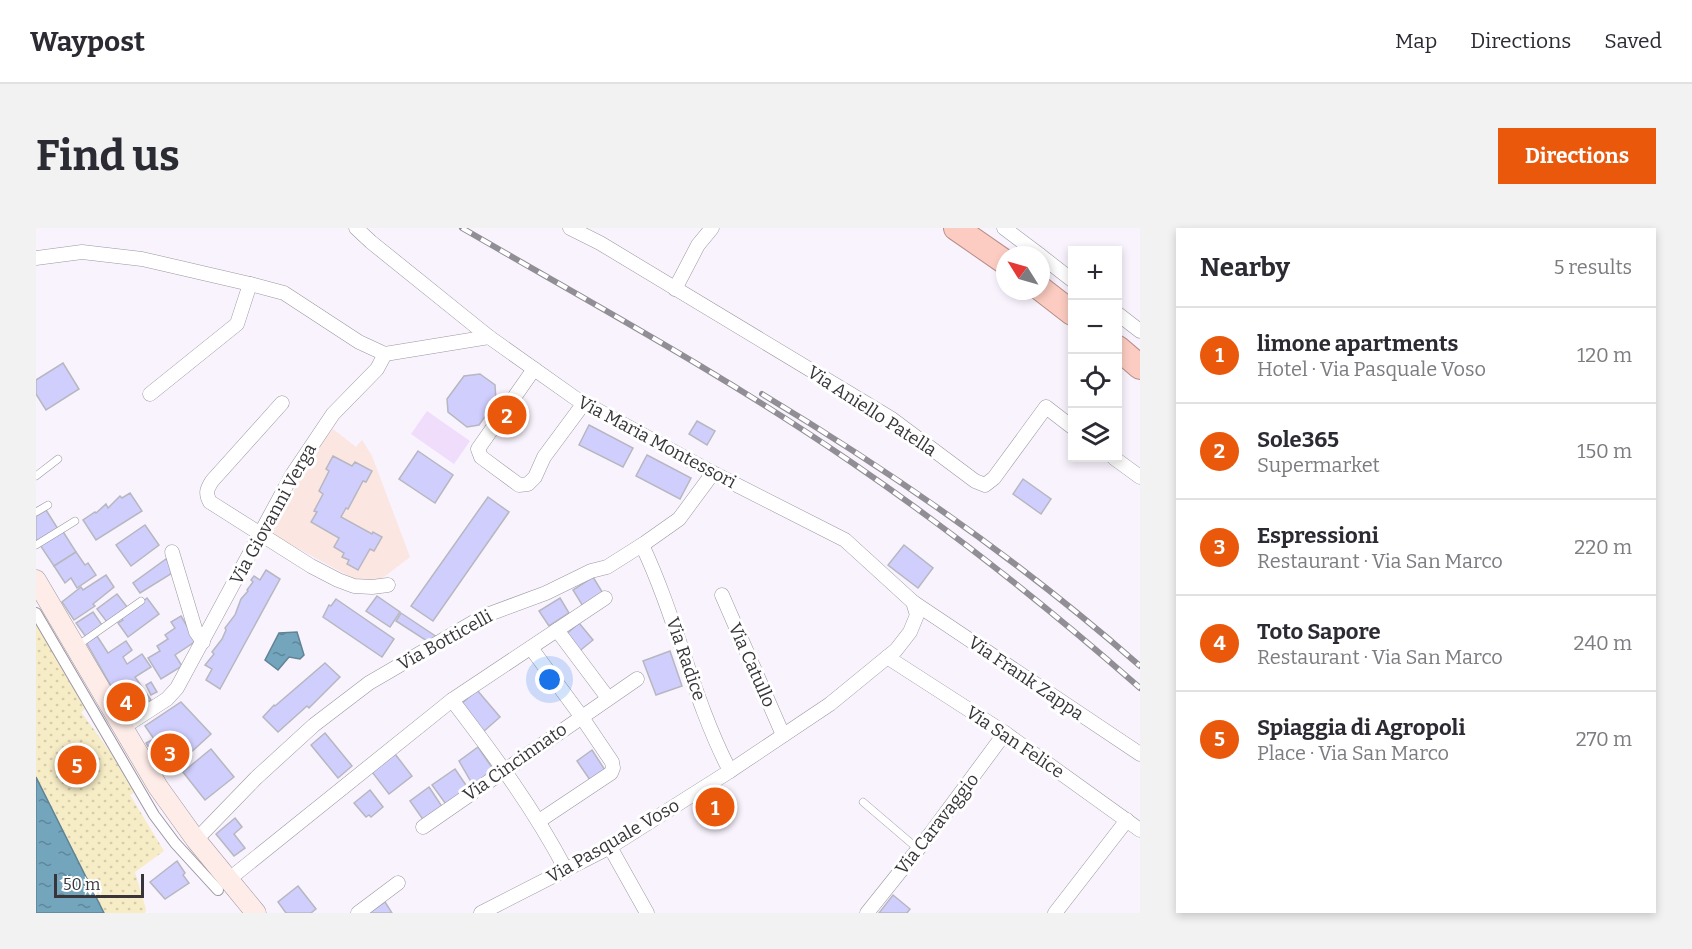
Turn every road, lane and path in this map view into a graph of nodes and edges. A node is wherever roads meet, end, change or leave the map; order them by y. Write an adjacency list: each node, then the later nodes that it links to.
1 (356, 228): 17 (street, Via Maria Montessori)
2 (570, 228): 12 (street, Via Aniello Patella)
3 (712, 228): 12 (street)
4 (956, 228): 7 (highway)
5 (1004, 228): 6 (street)
6 (1027, 246)
7 (996, 256)
8 (36, 258): 11 (street)
9 (1050, 264): 10 (street)
10 (1068, 277)
11 (250, 284): 19 (street); 22 (street)
12 (675, 289): 25 (street, Via Aniello Patella)
13 (1050, 296): 14 (highway)
14 (1068, 309)
15 (1122, 317): 16 (street)
16 (1140, 331)
17 (489, 337): 19 (street); 21 (street, Via Maria Montessori)
18 (1122, 351): 20 (highway)
19 (385, 354): 34 (street, Via Giovanni Verga)
20 (1140, 367)
21 (534, 369): 24 (street, Via Maria Montessori); 24 (street)
22 (150, 394)
23 (282, 403): 34 (street)
24 (584, 403): 28 (street, Via Maria Montessori)
25 (1068, 424)
26 (58, 459): 29 (lane)
27 (1119, 462): 30 (street)
28 (713, 473): 36 (street, Via Botticelli); 43 (street, Via Maria Montessori)
29 (36, 476)
30 (1140, 477)
31 (48, 505): 32 (lane)
32 (36, 512)
33 (75, 521): 35 (lane)
34 (259, 533): 39 (street); 46 (street, Via Giovanni Verga)
35 (36, 545)
36 (642, 545): 59 (street, Via Radice); 65 (street, Via Botticelli)
37 (172, 552): 46 (street)
38 (36, 580): 47 (main road)
39 (388, 585)
40 (722, 595): 56 (street, Via Catullo)
41 (605, 598): 45 (street)
42 (141, 601): 47 (lane)
43 (913, 602): 49 (street); 57 (street, Via Frank Zappa)
44 (36, 613): 70 (street)
45 (557, 630): 48 (street); 51 (street)
46 (203, 642): 54 (street, Via Giovanni Verga)
47 (75, 647): 54 (main road)
48 (531, 648): 52 (street); 53 (street)
49 (887, 657): 55 (street, Via San Felice); 56 (street, Via Pasquale Voso)
50 (637, 679): 51 (street, Via Cincinnato)
51 (608, 698): 53 (street, Via Cincinnato)
52 (452, 700): 58 (street); 70 (street)
53 (582, 716): 58 (street, Via Cincinnato); 62 (street)
54 (122, 728): 65 (main road)
55 (1005, 733): 61 (street, Via San Felice); 67 (street, Via Caravaggio)
56 (783, 735): 59 (street, Via Pasquale Voso)
57 (1140, 754)
58 (505, 769): 62 (street); 63 (street, Via Cincinnato)
59 (730, 771): 66 (street, Via Pasquale Voso)
60 (863, 802): 67 (lane)
61 (1127, 820): 64 (street, Via San Felice); 76 (street)
62 (539, 821): 68 (street)
63 (423, 827)
64 (1140, 830)
65 (196, 840): 70 (main road)
66 (610, 847): 68 (street, Via Pasquale Voso); 74 (street)
67 (918, 849): 75 (street, Via Caravaggio)
68 (566, 870): 73 (street, Via Pasquale Voso)
69 (398, 883): 72 (street)
70 (223, 885): 71 (main road)
71 (255, 913)
72 (358, 913)
73 (481, 913)
74 (647, 913)
75 (867, 913)
76 (1055, 913)

